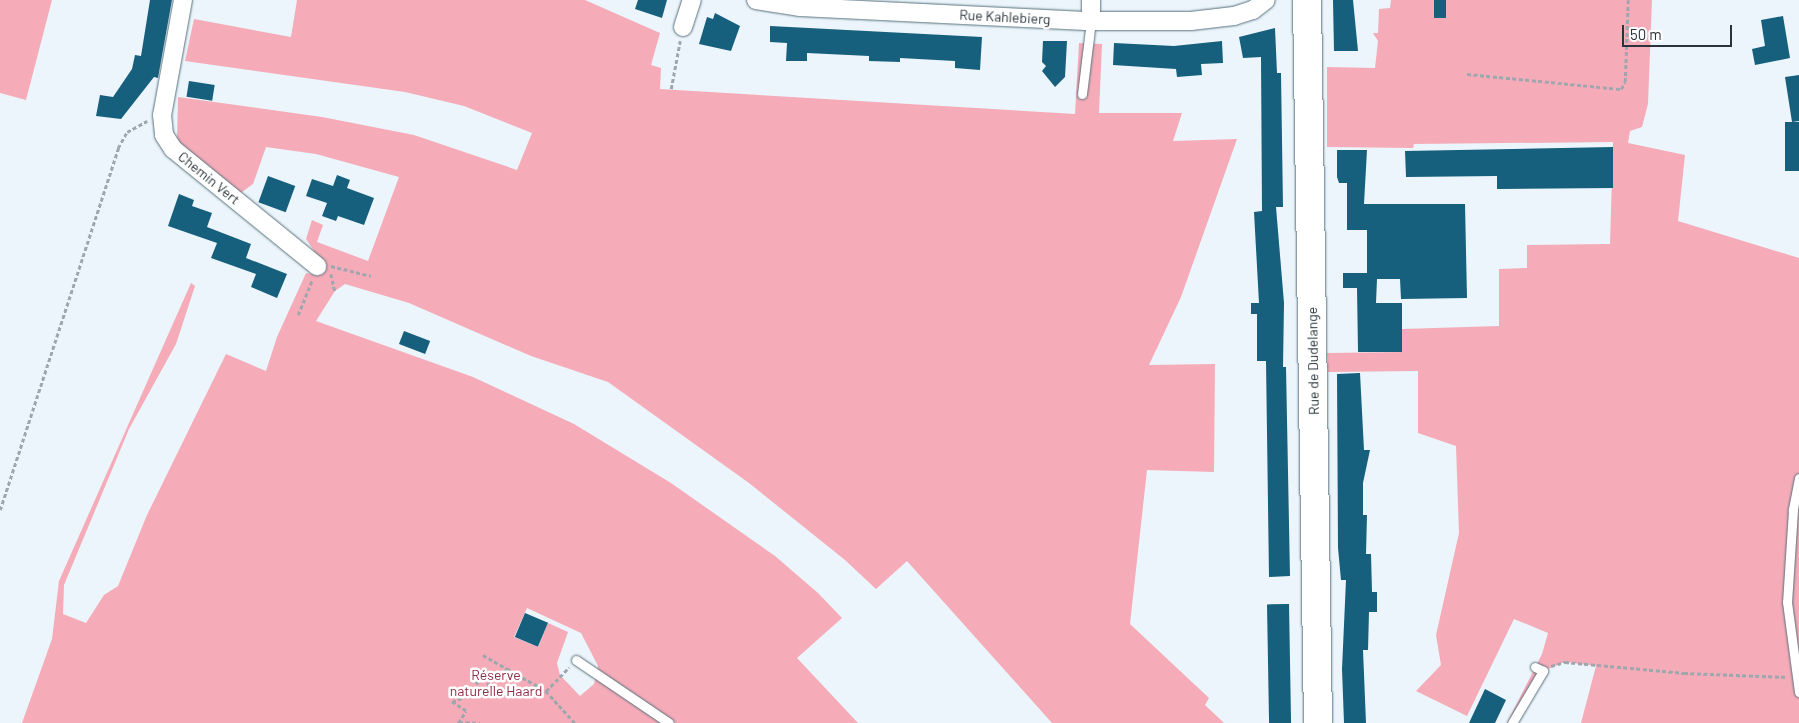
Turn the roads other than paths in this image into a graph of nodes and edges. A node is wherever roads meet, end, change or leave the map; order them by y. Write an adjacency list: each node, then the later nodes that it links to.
1 (183, 0): 10 (street, Chemin Vert)
2 (692, 0): 8 (street)
3 (756, 0): 7 (street, Rue Kahlebierg)
4 (1091, 0): 7 (street)
5 (1307, 0): 16 (main road, Rue de Dudelange)
6 (1259, 5): 7 (street, Rue Kahlebierg)
7 (1091, 21): 9 (lane)
8 (683, 27)
9 (1082, 94)
10 (317, 266)
11 (1799, 478): 14 (lane)
12 (576, 660): 15 (lane)
13 (1539, 669): 17 (lane)
14 (1799, 692)
15 (669, 723)
16 (1318, 723)
17 (1512, 723)

